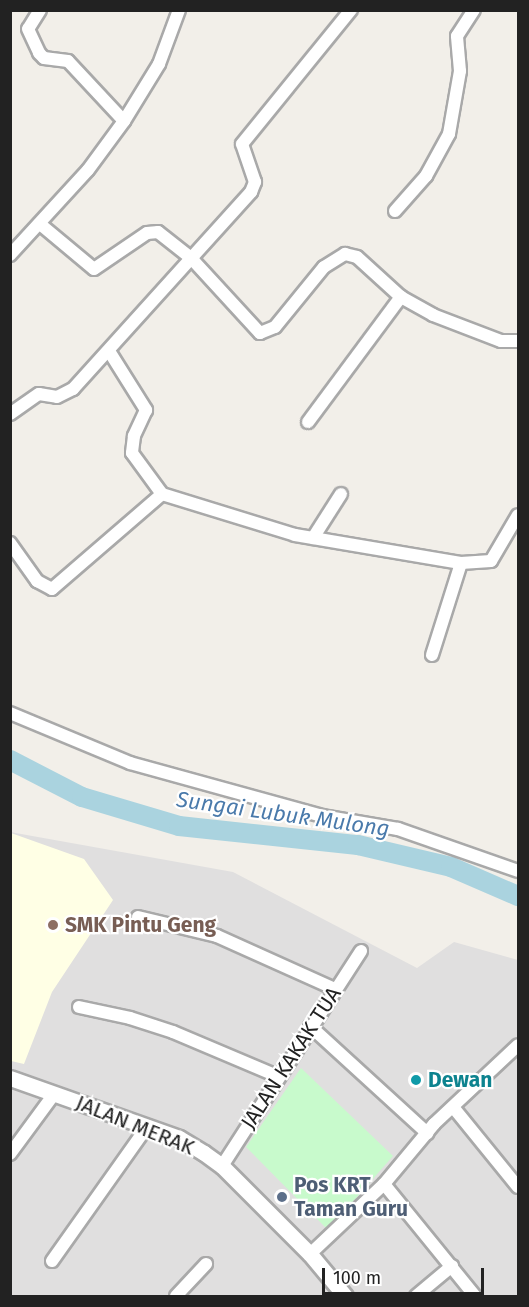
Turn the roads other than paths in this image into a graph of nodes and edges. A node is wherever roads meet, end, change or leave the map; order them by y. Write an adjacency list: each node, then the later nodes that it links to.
1 (40, 10): 5 (street)
2 (179, 10): 5 (street)
3 (351, 10): 9 (street)
4 (474, 10): 6 (street)
5 (124, 121): 7 (street)
6 (395, 211)
7 (40, 224): 8 (street); 9 (street)
8 (10, 255)
9 (191, 258): 10 (street); 12 (street)
10 (401, 297): 11 (street); 14 (street)
11 (518, 341)
12 (109, 351): 13 (street); 15 (street)
13 (10, 414)
14 (308, 422)
15 (162, 494): 18 (street); 19 (street)
16 (341, 494): 18 (street)
17 (519, 515): 20 (street)
18 (313, 538): 20 (street)
19 (10, 543)
20 (461, 563): 21 (street)
21 (432, 655)
22 (10, 713): 23 (street)
23 (519, 871)
24 (138, 917): 26 (street)
25 (361, 951): 26 (street, JALAN KAKAK TUA)
26 (335, 989): 28 (street, JALAN KAKAK TUA)
27 (79, 1007): 30 (street)
28 (310, 1026): 30 (street, JALAN KAKAK TUA); 35 (street)
29 (519, 1045): 33 (street)
30 (277, 1076): 37 (street, JALAN KAKAK TUA)
31 (10, 1078): 32 (street, JALAN MERAK)
32 (54, 1094): 34 (street, JALAN MERAK); 36 (street)
33 (453, 1107): 35 (street); 39 (street)
34 (147, 1127): 37 (street, JALAN MERAK); 41 (street)
35 (427, 1133): 38 (street)
36 (10, 1154)
37 (222, 1166): 40 (street, JALAN MERAK)
38 (384, 1184): 40 (street); 43 (street)
39 (519, 1187)
40 (310, 1254): 45 (street, JALAN MERAK)
41 (52, 1260)
42 (206, 1264): 44 (street)
43 (452, 1266): 46 (street); 47 (street)
44 (176, 1296)
45 (345, 1296)
46 (416, 1296)
47 (476, 1296)

